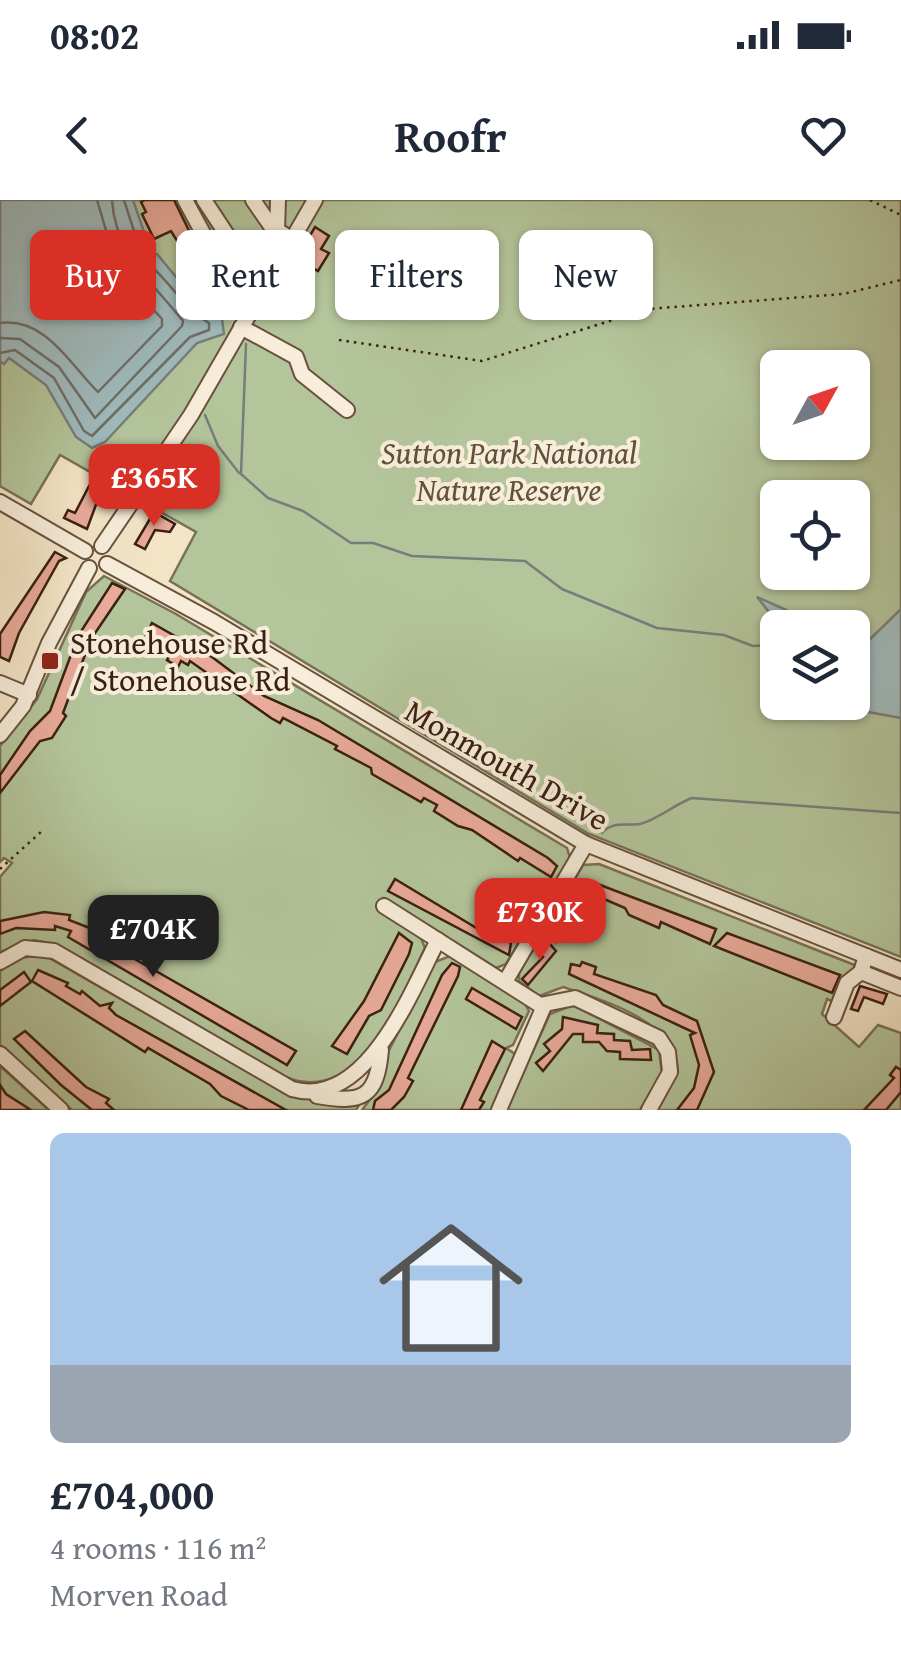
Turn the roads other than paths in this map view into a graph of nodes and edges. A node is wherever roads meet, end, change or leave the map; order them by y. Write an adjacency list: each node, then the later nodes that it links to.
1 (185, 200): 6 (street)
2 (204, 200): 7 (street)
3 (253, 200): 8 (street)
4 (315, 200): 10 (street)
5 (280, 201): 9 (street)
6 (201, 230)
7 (224, 230)
8 (280, 230)
9 (281, 230)
10 (288, 230)
11 (244, 320): 12 (street)
12 (240, 327): 13 (street); 15 (street)
13 (347, 410)
14 (0, 502): 16 (street)
15 (102, 546): 16 (street); 17 (street)
16 (85, 551): 18 (street)
17 (107, 564): 18 (street); 22 (street, Monmouth Drive)
18 (89, 568): 20 (street)
19 (0, 683): 20 (street)
20 (29, 695): 21 (street)
21 (0, 735)
22 (586, 844): 25 (street, Monmouth Drive); 29 (street)
23 (384, 906): 24 (street)
24 (438, 940): 29 (street); 33 (street)
25 (866, 956): 27 (street, Monmouth Drive); 28 (street)
26 (0, 962): 35 (street)
27 (901, 970)
28 (861, 972): 30 (street); 32 (street)
29 (505, 982): 31 (street)
30 (901, 988)
31 (544, 1006): 37 (street); 38 (street)
32 (834, 1017)
33 (381, 1050): 35 (street); 35 (street)
34 (0, 1054): 36 (street)
35 (310, 1094)
36 (62, 1110)
37 (499, 1110)
38 (648, 1110)

